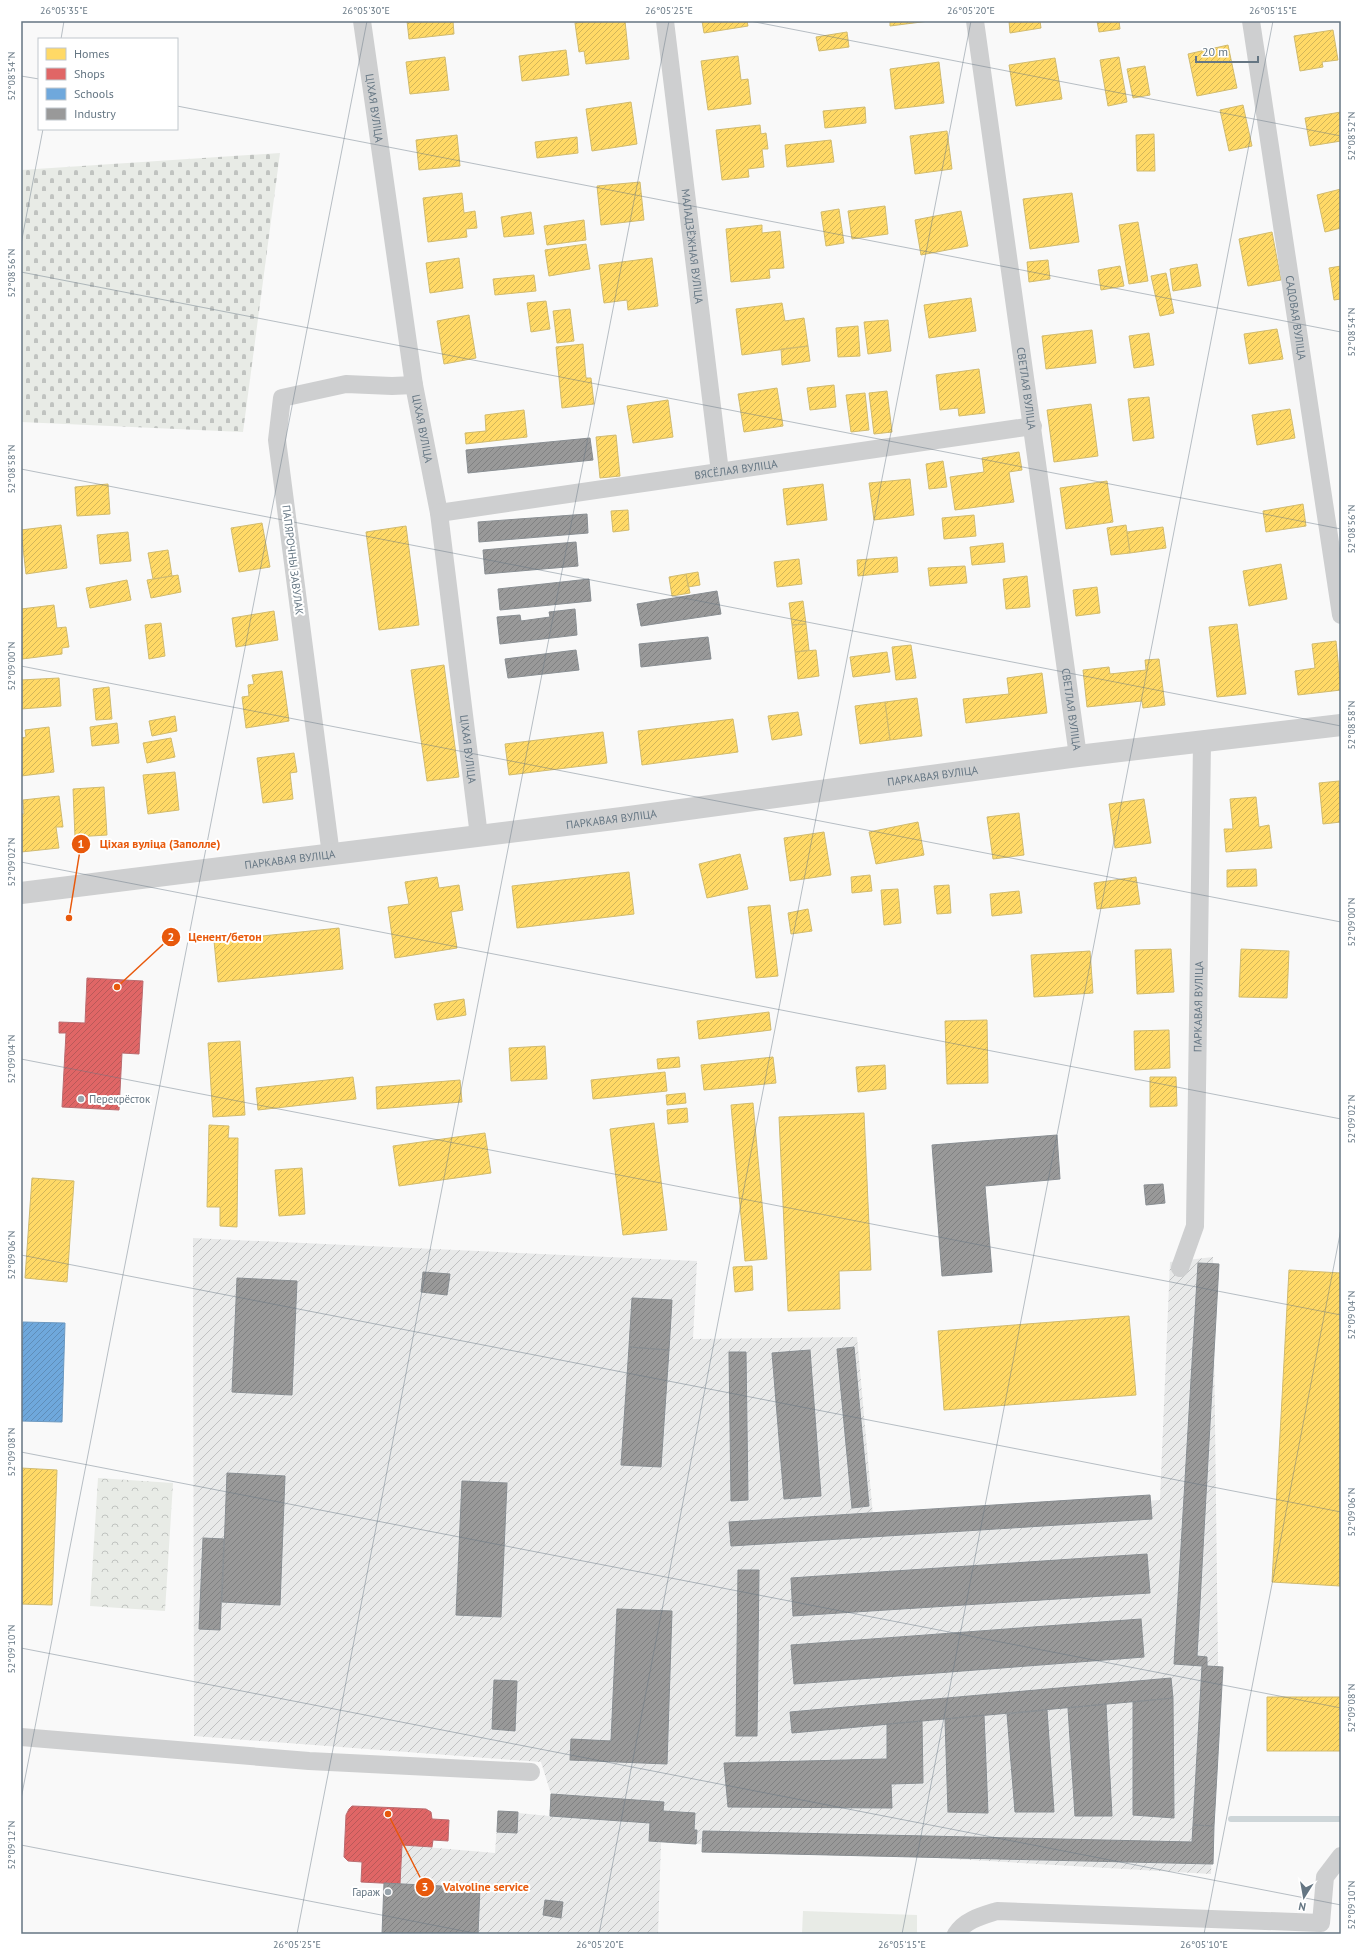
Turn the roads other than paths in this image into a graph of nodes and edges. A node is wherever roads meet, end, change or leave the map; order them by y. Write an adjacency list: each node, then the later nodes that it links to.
1 (362, 21): 5 (street, ЦІХАЯ ВУЛІЦА)
2 (665, 21): 7 (street, МАЛАДЗЁЖНАЯ ВУЛІЦА)
3 (975, 21): 6 (street, СВЕТЛАЯ ВУЛІЦА)
4 (1251, 21): 9 (street, САДОВАЯ ВУЛІЦА)
5 (414, 385): 8 (street, ЦІХАЯ ВУЛІЦА); 14 (street, ПАПЯРОЧНЫ ЗАВУЛАК)
6 (1033, 426): 7 (street, ВЯСЁЛАЯ ВУЛІЦА); 12 (street, СВЕТЛАЯ ВУЛІЦА)
7 (720, 472): 8 (street, ВЯСЁЛАЯ ВУЛІЦА)
8 (439, 513): 13 (street, ЦІХАЯ ВУЛІЦА)
9 (1341, 615)
10 (1341, 725): 11 (street, ПАРКАВАЯ ВУЛІЦА)
11 (1202, 743): 12 (street, ПАРКАВАЯ ВУЛІЦА); 16 (street, ПАРКАВАЯ ВУЛІЦА)
12 (1078, 756): 13 (street, ПАРКАВАЯ ВУЛІЦА)
13 (479, 836): 14 (street, ПАРКАВАЯ ВУЛІЦА)
14 (331, 855): 15 (street, ПАРКАВАЯ ВУЛІЦА)
15 (21, 893)
16 (1180, 1268)
17 (21, 1737): 18 (street)
18 (531, 1772)
19 (1341, 1856): 20 (street)
20 (1321, 1928): 21 (street)
21 (958, 1930)

